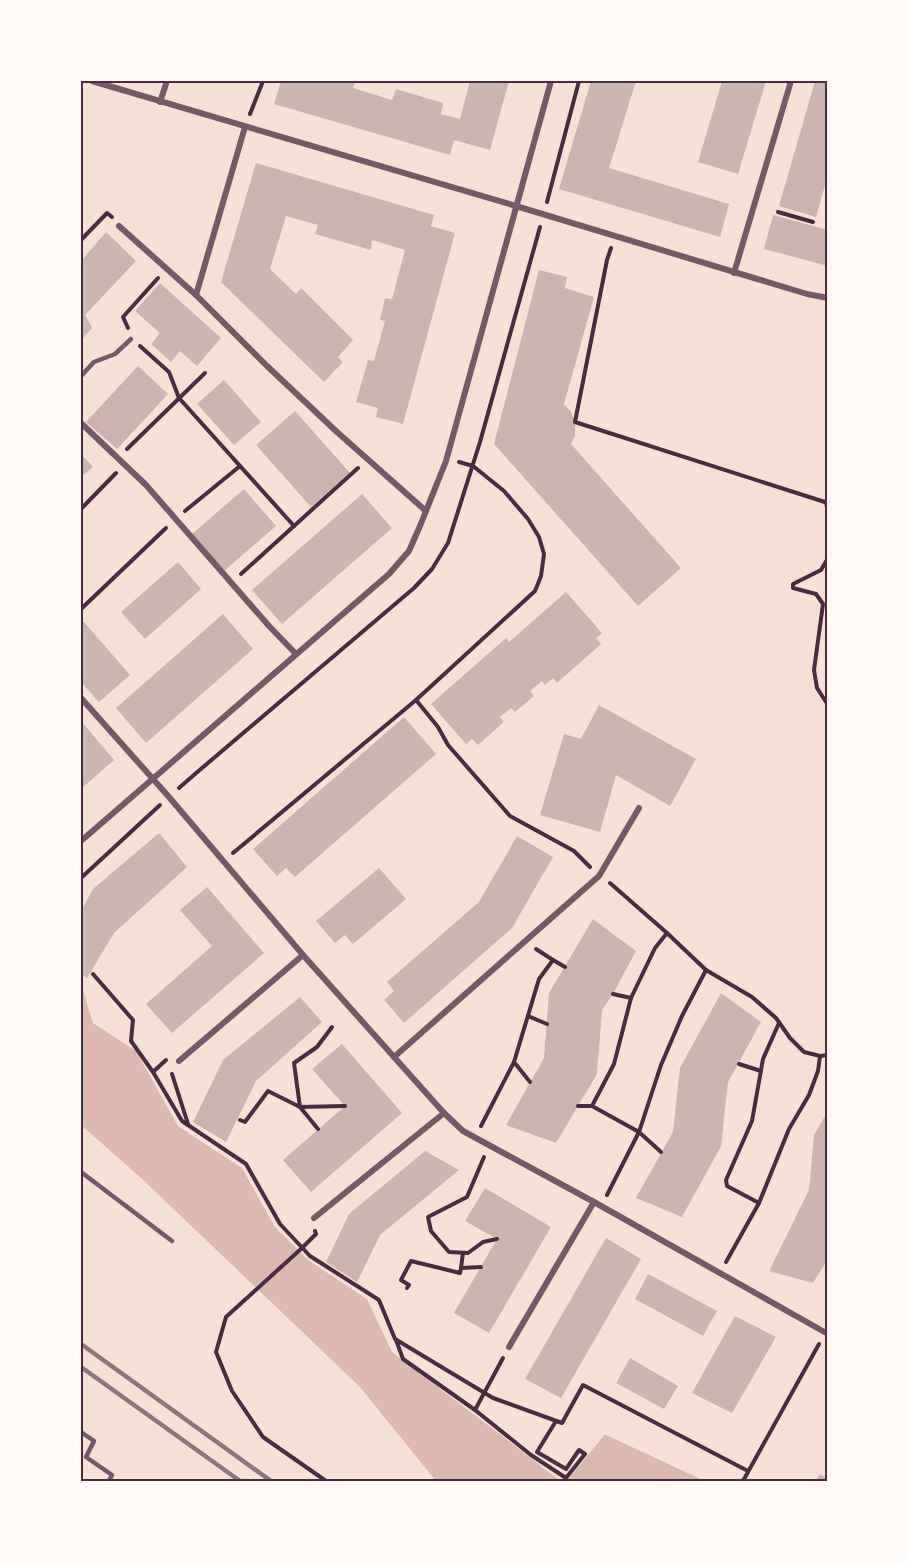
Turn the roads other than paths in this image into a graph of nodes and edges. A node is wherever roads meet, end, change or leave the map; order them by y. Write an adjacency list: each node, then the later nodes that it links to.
1 (92, 81): 5 (street)
2 (167, 81): 5 (street)
3 (551, 81): 7 (street)
4 (791, 81): 9 (street)
5 (160, 102): 6 (street)
6 (245, 127): 7 (street); 10 (street)
7 (516, 206): 9 (street); 15 (street)
8 (119, 225): 10 (street)
9 (734, 273): 11 (street)
10 (196, 295): 15 (street)
11 (828, 298)
12 (131, 339): 13 (lane)
13 (81, 376)
14 (81, 423): 16 (street)
15 (426, 511): 16 (street)
16 (296, 654): 18 (street)
17 (81, 698): 18 (street)
18 (153, 778): 20 (street); 21 (street)
19 (639, 808): 22 (street)
20 (81, 841)
21 (303, 955): 22 (street); 23 (street)
22 (394, 1057): 24 (street)
23 (179, 1061)
24 (444, 1113): 26 (street); 27 (street)
25 (81, 1172): 28 (lane)
26 (594, 1202): 29 (street); 30 (street)
27 (314, 1218)
28 (172, 1241)
29 (827, 1334)
30 (509, 1347)
31 (81, 1432): 32 (lane)
32 (109, 1481)

